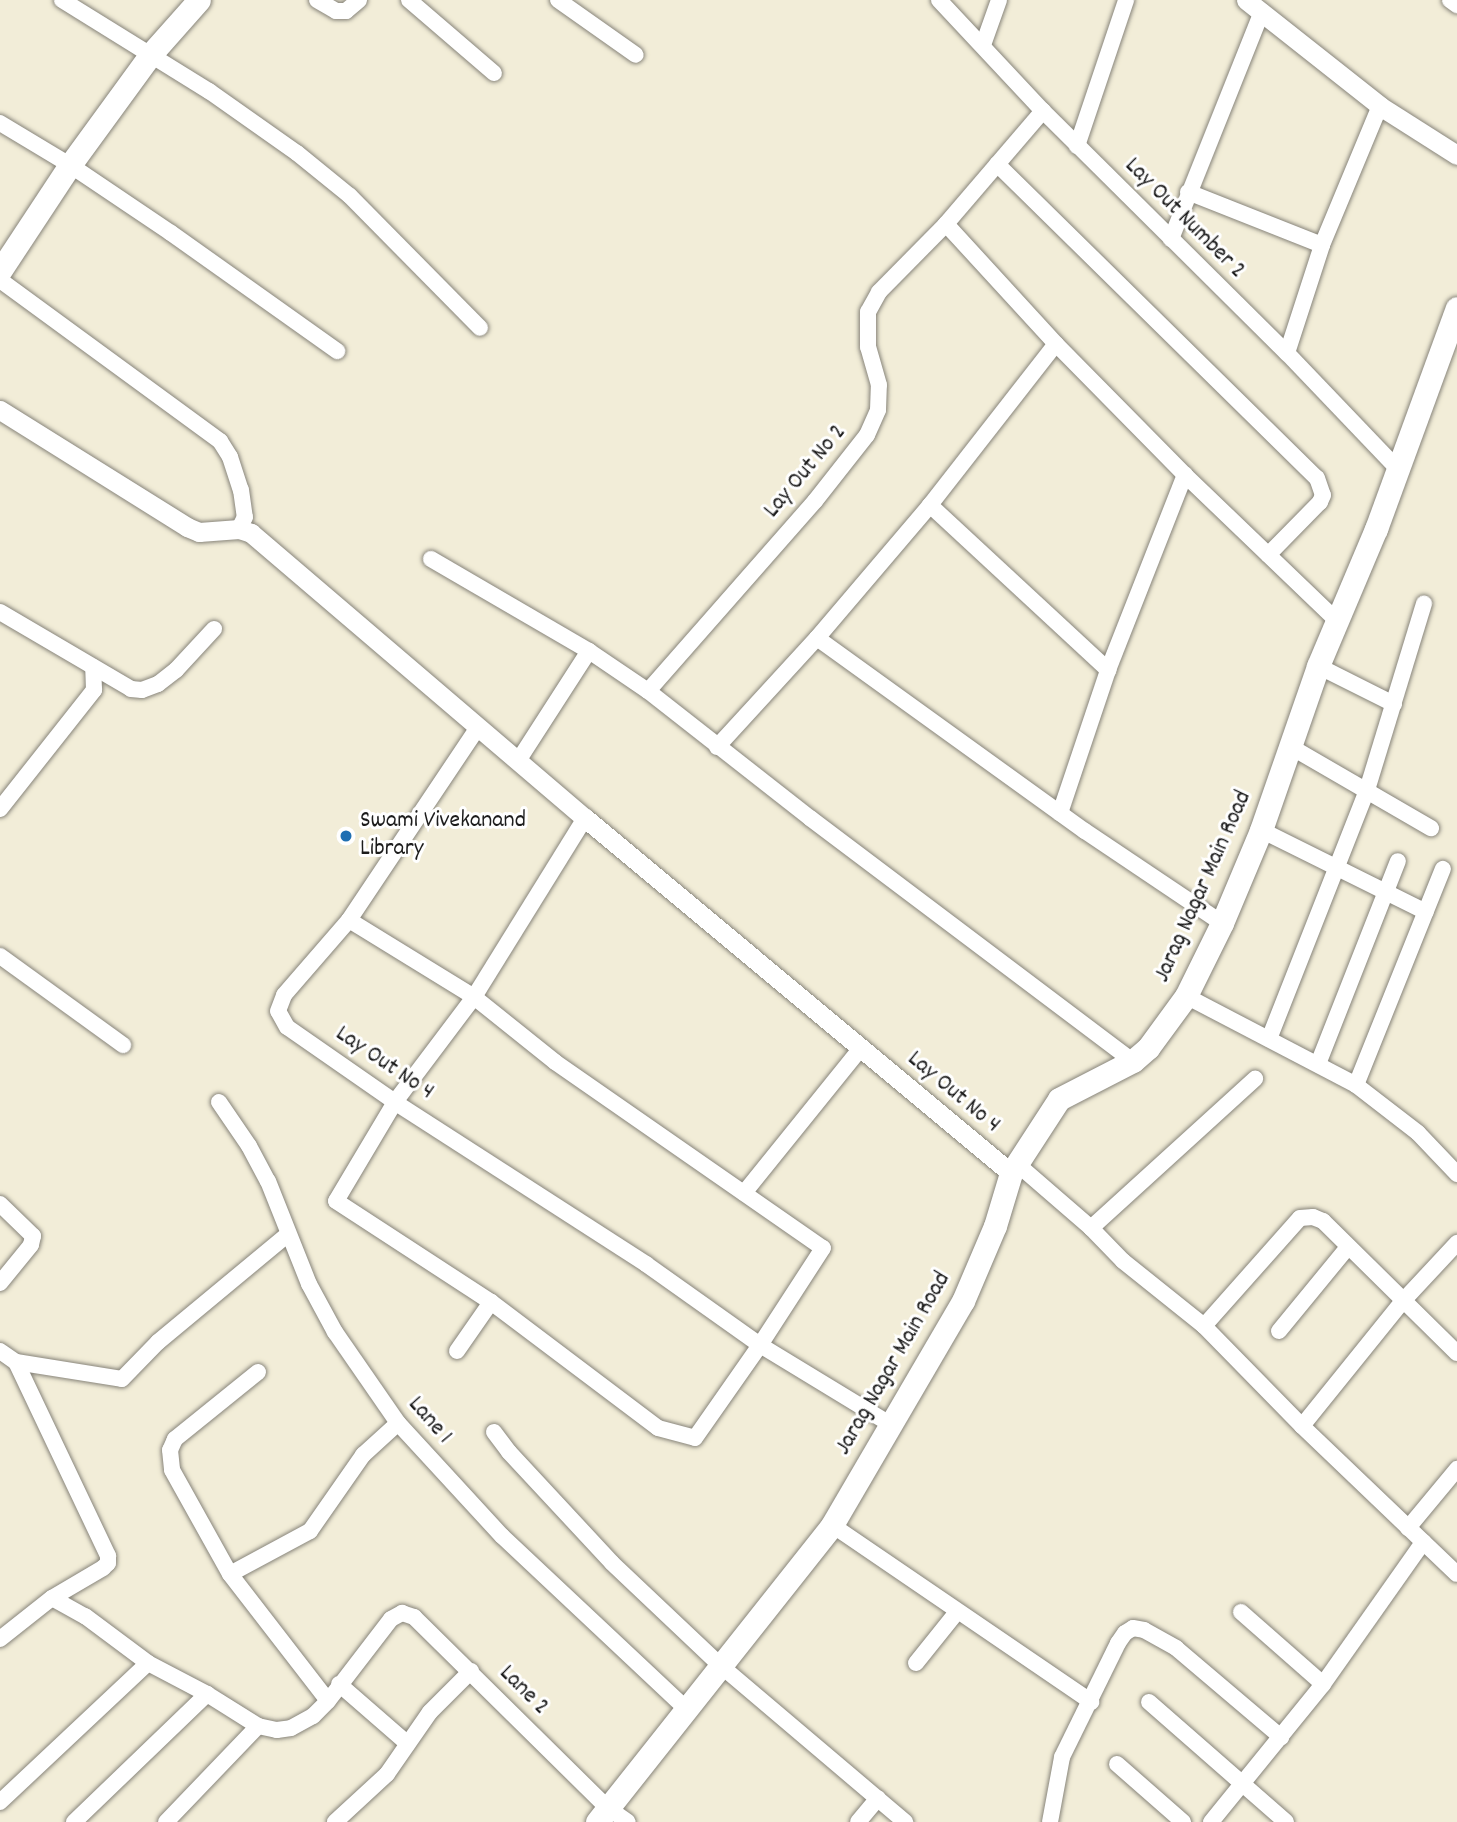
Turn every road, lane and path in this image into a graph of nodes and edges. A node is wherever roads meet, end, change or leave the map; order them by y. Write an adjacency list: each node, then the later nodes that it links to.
1 (62, 0): 15 (street)
2 (198, 0): 15 (main road)
3 (317, 0): 4 (street)
4 (359, 0)
5 (409, 0): 17 (street)
6 (558, 0): 16 (street)
7 (939, 0): 14 (street, Lay Out Number 2)
8 (999, 0): 14 (street)
9 (1126, 0): 21 (street)
10 (1246, 0): 13 (street)
11 (1450, 0): 12 (street)
12 (1457, 5)
13 (1262, 12): 18 (street); 25 (street)
14 (983, 45): 19 (street, Lay Out Number 2)
15 (151, 54): 24 (main road); 32 (street)
16 (636, 55)
17 (494, 73)
18 (1380, 106): 22 (street); 28 (street)
19 (1043, 111): 21 (street, Lay Out Number 2); 23 (street)
20 (0, 123): 24 (street)
21 (1077, 146): 27 (street, Lay Out Number 2)
22 (1457, 155)
23 (997, 164): 26 (street); 41 (street)
24 (71, 165): 29 (main road); 34 (street)
25 (1188, 192): 27 (street); 28 (street)
26 (946, 224): 33 (street); 52 (street, Lay Out No 2)
27 (1171, 239): 35 (street, Lay Out Number 2)
28 (1322, 245): 35 (street)
29 (0, 271)
30 (0, 280): 40 (street)
31 (1457, 308): 37 (main road, Jarag Nagar Main Road)
32 (480, 328)
33 (1056, 344): 38 (street); 39 (street)
34 (338, 351)
35 (1287, 353): 37 (street, Lay Out Number 2)
36 (0, 410): 40 (street)
37 (1398, 469): 45 (main road, Jarag Nagar Main Road)
38 (1185, 475): 41 (street); 51 (street)
39 (930, 505): 47 (street); 51 (street)
40 (245, 531): 54 (street, Lay Out No 4)
41 (1268, 555): 45 (street)
42 (430, 559): 48 (street)
43 (1424, 604): 53 (street)
44 (0, 612): 50 (street)
45 (1336, 620): 49 (main road, Jarag Nagar Main Road)
46 (214, 629): 50 (street)
47 (817, 638): 55 (street); 60 (street)
48 (589, 651): 52 (street); 57 (street)
49 (1318, 666): 53 (street); 56 (main road, Jarag Nagar Main Road)
50 (93, 667): 59 (street)
51 (1108, 670): 60 (street)
52 (648, 691): 55 (street)
53 (1394, 704): 58 (street)
54 (478, 727): 57 (street, Lay Out No 4); 69 (street, Lay Out No 4)
55 (717, 747): 77 (street)
56 (1292, 747): 58 (street); 63 (main road, Jarag Nagar Main Road)
57 (518, 761): 61 (street, Lay Out No 4)
58 (1367, 790): 62 (street); 65 (street)
59 (0, 809)
60 (1060, 813): 70 (street)
61 (585, 818): 73 (street); 76 (street, Lay Out No 4)
62 (1431, 828)
63 (1261, 830): 65 (street); 70 (main road, Jarag Nagar Main Road)
64 (1398, 861): 67 (street)
65 (1336, 869): 67 (street); 74 (street)
66 (1443, 869): 68 (street)
67 (1386, 892): 68 (street); 78 (street)
68 (1426, 912): 80 (street)
69 (349, 920): 73 (street); 82 (street, Lay Out No 4)
70 (1222, 923): 72 (main road, Jarag Nagar Main Road)
71 (0, 956): 75 (street)
72 (1186, 996): 74 (street); 77 (main road, Jarag Nagar Main Road)
73 (474, 997): 82 (street); 85 (street)
74 (1269, 1039): 78 (street)
75 (123, 1045)
76 (861, 1048): 83 (street, Lay Out No 4); 85 (street)
77 (1133, 1061): 83 (main road, Jarag Nagar Main Road)
78 (1318, 1064): 80 (street)
79 (1255, 1079): 87 (street)
80 (1356, 1085): 84 (street)
81 (219, 1102): 88 (street, Lane 1)
82 (395, 1102): 93 (street); 96 (street, Lay Out No 4)
83 (1014, 1168): 87 (street); 103 (main road, Jarag Nagar Main Road)
84 (1457, 1174)
85 (744, 1193): 96 (street)
86 (0, 1204): 91 (street)
87 (1091, 1228): 94 (street)
88 (288, 1234): 100 (street); 102 (street, Lane 1)
89 (1457, 1244): 92 (street)
90 (1348, 1247): 92 (street); 94 (street); 95 (street)
91 (0, 1283)
92 (1402, 1302): 99 (street); 104 (street)
93 (491, 1303): 96 (street); 98 (street)
94 (1204, 1326): 104 (street)
95 (1279, 1331)
96 (760, 1345): 103 (street, Lay Out No 4)
97 (0, 1351): 100 (street)
98 (457, 1351)
99 (1457, 1353)
100 (16, 1362): 112 (street)
101 (258, 1372): 110 (street)
102 (398, 1423): 110 (street); 126 (street, Lane 1)
103 (890, 1424): 107 (main road, Jarag Nagar Main Road)
104 (1302, 1426): 108 (street)
105 (494, 1432): 118 (street)
106 (1457, 1469): 108 (street)
107 (832, 1525): 113 (street); 118 (main road, Jarag Nagar Main Road)
108 (1408, 1528): 109 (street)
109 (1423, 1542): 111 (street); 121 (street)
110 (230, 1574): 123 (street)
111 (1457, 1574)
112 (52, 1598): 115 (street); 116 (street)
113 (957, 1612): 117 (street); 124 (street)
114 (1241, 1612): 121 (street)
115 (0, 1639)
116 (148, 1663): 122 (street); 133 (street)
117 (916, 1663)
118 (720, 1665): 126 (main road, Jarag Nagar Main Road); 132 (street)
119 (471, 1671): 120 (street, Lane 2); 129 (street); 134 (street, Lane 2)
120 (339, 1684): 123 (street); 129 (street)
121 (1323, 1684): 128 (street)
122 (208, 1694): 127 (street); 135 (street)
123 (328, 1701): 127 (street)
124 (1091, 1702): 128 (street); 141 (street)
125 (1149, 1702): 131 (street)
126 (687, 1709): 134 (main road, Jarag Nagar Main Road)
127 (258, 1726): 136 (street)
128 (1281, 1737): 131 (street)
129 (408, 1744): 137 (street)
130 (1117, 1764): 142 (street)
131 (1241, 1785): 143 (street); 144 (street)
132 (878, 1798): 139 (street); 140 (street)
133 (0, 1802)
134 (603, 1815): 138 (street, Lane 2)
135 (74, 1822)
136 (166, 1822)
137 (335, 1822)
138 (628, 1822)
139 (858, 1822)
140 (905, 1822)
141 (1050, 1822)
142 (1183, 1822)
143 (1211, 1822)
144 (1286, 1822)

